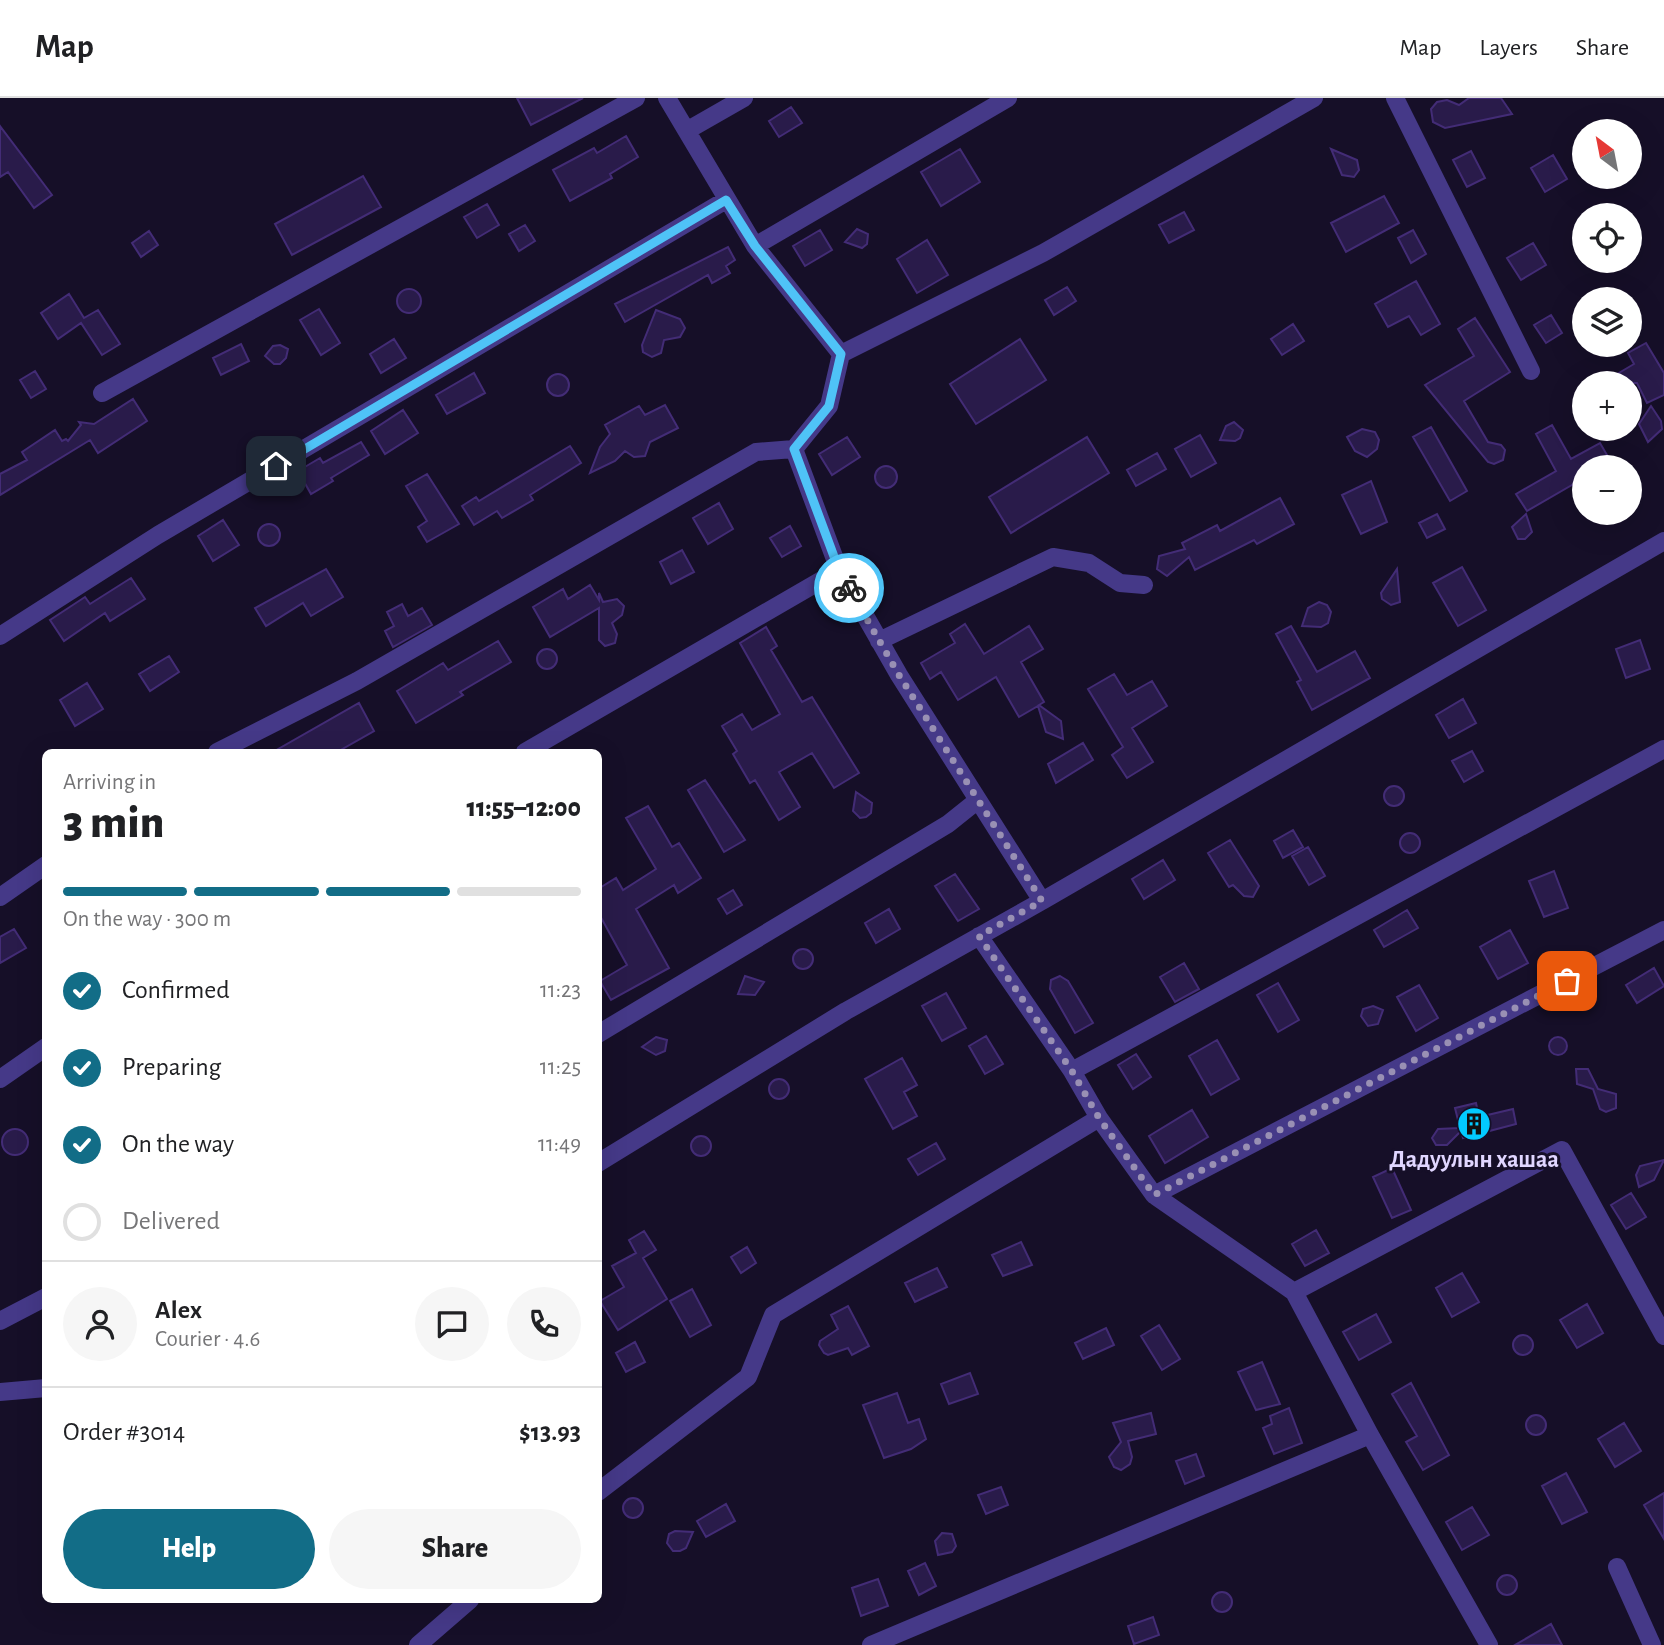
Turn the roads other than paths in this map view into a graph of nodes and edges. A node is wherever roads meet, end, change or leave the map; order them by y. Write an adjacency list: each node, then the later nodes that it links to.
1 (636, 98): 12 (street)
2 (667, 98): 7 (street)
3 (744, 98): 7 (street)
4 (1008, 98): 9 (street)
5 (1314, 98): 10 (street)
6 (1395, 98): 11 (street)
7 (688, 131): 8 (street)
8 (726, 200): 9 (street); 17 (street)
9 (755, 246): 10 (street)
10 (841, 354): 13 (street)
11 (1531, 371)
12 (102, 393)
13 (794, 449): 15 (street); 19 (street)
14 (1664, 541): 25 (street)
15 (839, 570): 18 (street); 20 (street)
16 (1144, 585): 18 (street)
17 (0, 636)
18 (879, 641): 22 (street)
19 (223, 749)
20 (530, 749)
21 (1664, 749): 30 (street)
22 (978, 800): 25 (street); 28 (street)
23 (42, 868): 24 (street)
24 (0, 897)
25 (1042, 901): 27 (street)
26 (1664, 930): 34 (street)
27 (979, 936): 30 (street); 33 (street)
28 (602, 1032)
29 (42, 1050): 31 (street)
30 (1072, 1071): 32 (street)
31 (0, 1079)
32 (1099, 1118): 34 (street); 42 (street)
33 (602, 1161)
34 (1154, 1195): 35 (street)
35 (1294, 1292): 38 (street); 41 (street)
36 (42, 1299): 37 (street)
37 (0, 1321)
38 (1664, 1336)
39 (42, 1388): 40 (street)
40 (0, 1392)
41 (1370, 1435): 46 (street); 47 (street)
42 (602, 1489)
43 (1617, 1567): 48 (street)
44 (467, 1603): 45 (street)
45 (418, 1645)
46 (871, 1645)
47 (1489, 1645)
48 (1652, 1645)

